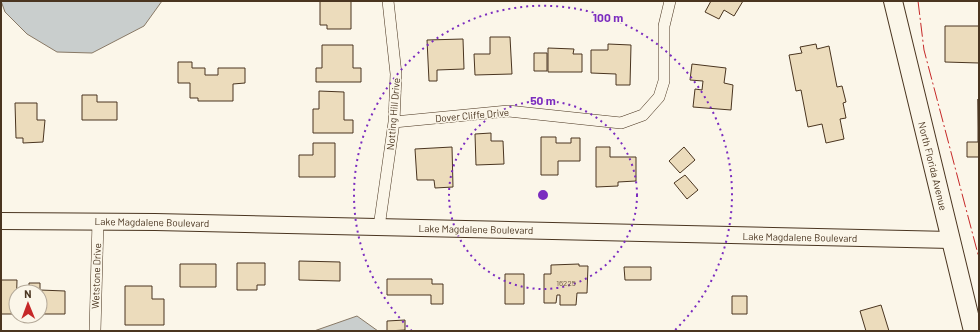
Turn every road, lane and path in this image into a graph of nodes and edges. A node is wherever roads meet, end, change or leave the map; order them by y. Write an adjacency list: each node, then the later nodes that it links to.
1 (388, 1): 4 (street, Notting Hill Drive)
2 (670, 1): 4 (street, Dover Cliffe Drive)
3 (893, 1): 8 (main road, North Florida Avenue)
4 (394, 122): 7 (street, Notting Hill Drive)
5 (1, 221): 6 (street, Lake Magdalene Boulevard)
6 (98, 221): 7 (street, Lake Magdalene Boulevard); 9 (street, Wetstone Drive)
7 (379, 227): 8 (street, Lake Magdalene Boulevard)
8 (951, 240): 10 (main road, North Florida Avenue)
9 (95, 331)
10 (972, 331)

